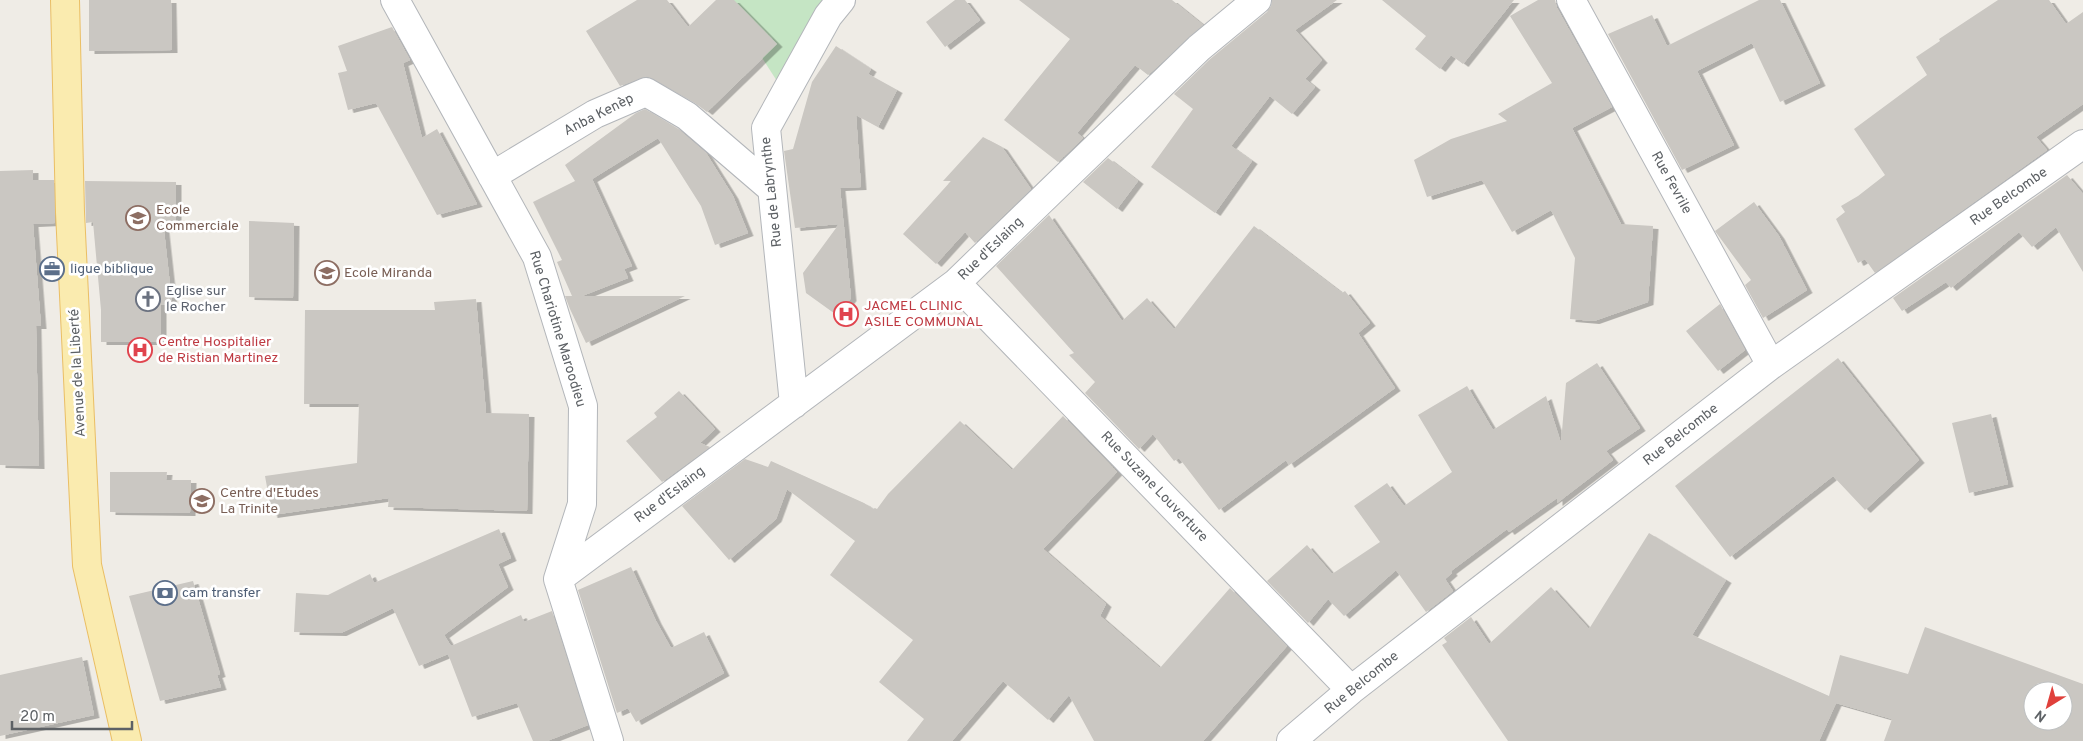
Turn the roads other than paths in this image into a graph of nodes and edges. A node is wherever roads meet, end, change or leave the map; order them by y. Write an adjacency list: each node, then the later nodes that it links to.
1 (65, 0): 14 (main road, Avenue de la Liberté)
2 (395, 0): 7 (street, Rue Chariotine Maroodieu)
3 (841, 0): 8 (street, Rue de Labrynthe)
4 (1257, 0): 9 (street, Rue d'Eslaing)
5 (1570, 0): 10 (street, Rue Fevrile)
6 (2083, 144): 10 (street, Rue Belcombe)
7 (492, 176): 8 (street, Anba Kenèp); 12 (street, Rue Chariotine Maroodieu)
8 (772, 189): 11 (street, Rue de Labrynthe)
9 (956, 283): 11 (street, Rue d'Eslaing); 13 (street, Rue Suzane Louverture)
10 (1771, 366): 13 (street, Rue Belcombe)
11 (794, 404): 12 (street, Rue d'Eslaing)
12 (558, 579): 15 (street)
13 (1352, 690): 16 (street, Rue Belcombe)
14 (127, 741)
15 (609, 741)
16 (1291, 741)

